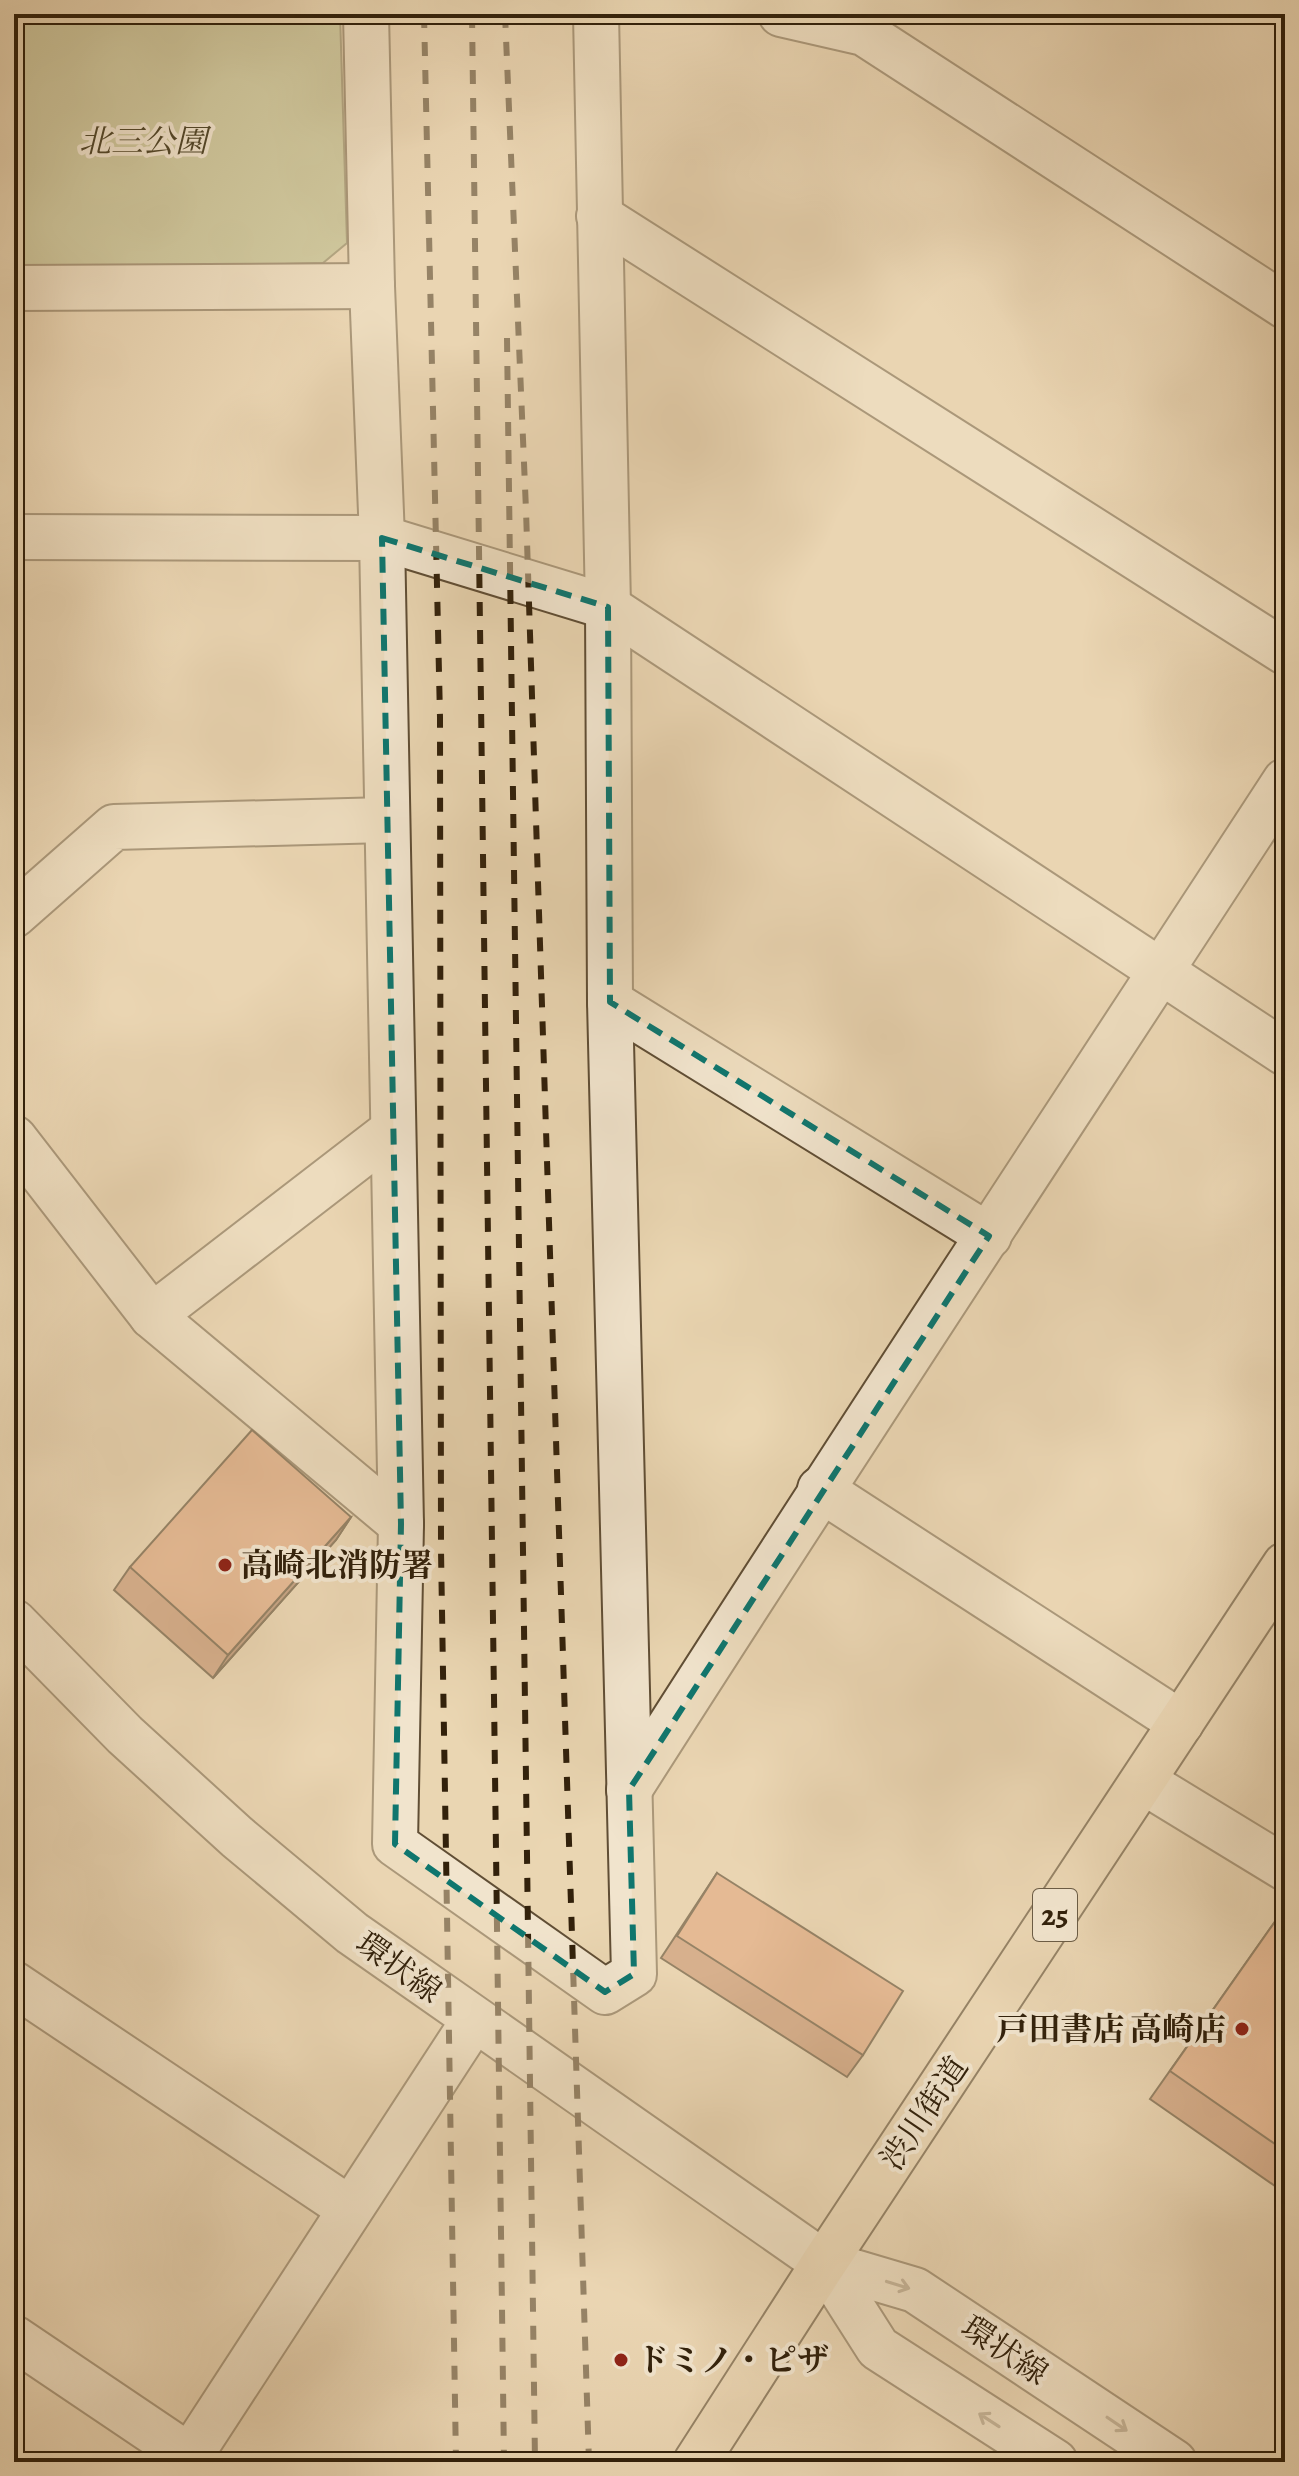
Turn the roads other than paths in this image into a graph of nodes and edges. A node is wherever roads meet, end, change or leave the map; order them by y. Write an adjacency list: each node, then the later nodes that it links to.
1 (366, 14): 6 (street)
2 (596, 14): 5 (street)
3 (781, 14): 4 (street)
4 (870, 23): 8 (street)
5 (599, 216): 11 (street); 12 (street)
6 (372, 286): 7 (street); 10 (street)
7 (14, 288)
8 (1285, 306)
9 (14, 537): 10 (street)
10 (382, 538): 11 (street); 14 (street)
11 (608, 607): 16 (street); 17 (street)
12 (1285, 652)
13 (1285, 781): 16 (street)
14 (386, 820): 15 (street); 19 (street)
15 (14, 915)
16 (1160, 972): 18 (street); 21 (street)
17 (610, 1002): 21 (street); 29 (street)
18 (1285, 1053)
19 (392, 1131): 22 (street); 24 (street)
20 (14, 1138): 22 (street)
21 (989, 1236): 23 (street)
22 (152, 1316): 24 (street)
23 (820, 1489): 27 (street); 29 (street)
24 (401, 1524): 29 (street)
25 (1285, 1565): 27 (main road, 渋川街道 / 25)
26 (14, 1622): 32 (street, 環状線)
27 (1181, 1723): 28 (main road, 渋川街道 / 25)
28 (1144, 1782): 30 (street); 34 (main road, 渋川街道 / 25)
29 (629, 1790)
30 (1285, 1868)
31 (14, 1984): 33 (street)
32 (474, 2020): 33 (street); 34 (street, 環状線)
33 (350, 2209): 36 (street)
34 (824, 2263): 37 (main road, 渋川街道 / 25); 38 (street, 環状線, one-way to 34); 39 (street, 環状線, one-way to 39)
35 (14, 2338): 36 (street)
36 (191, 2460)
37 (696, 2462)
38 (1055, 2462)
39 (1174, 2462)

